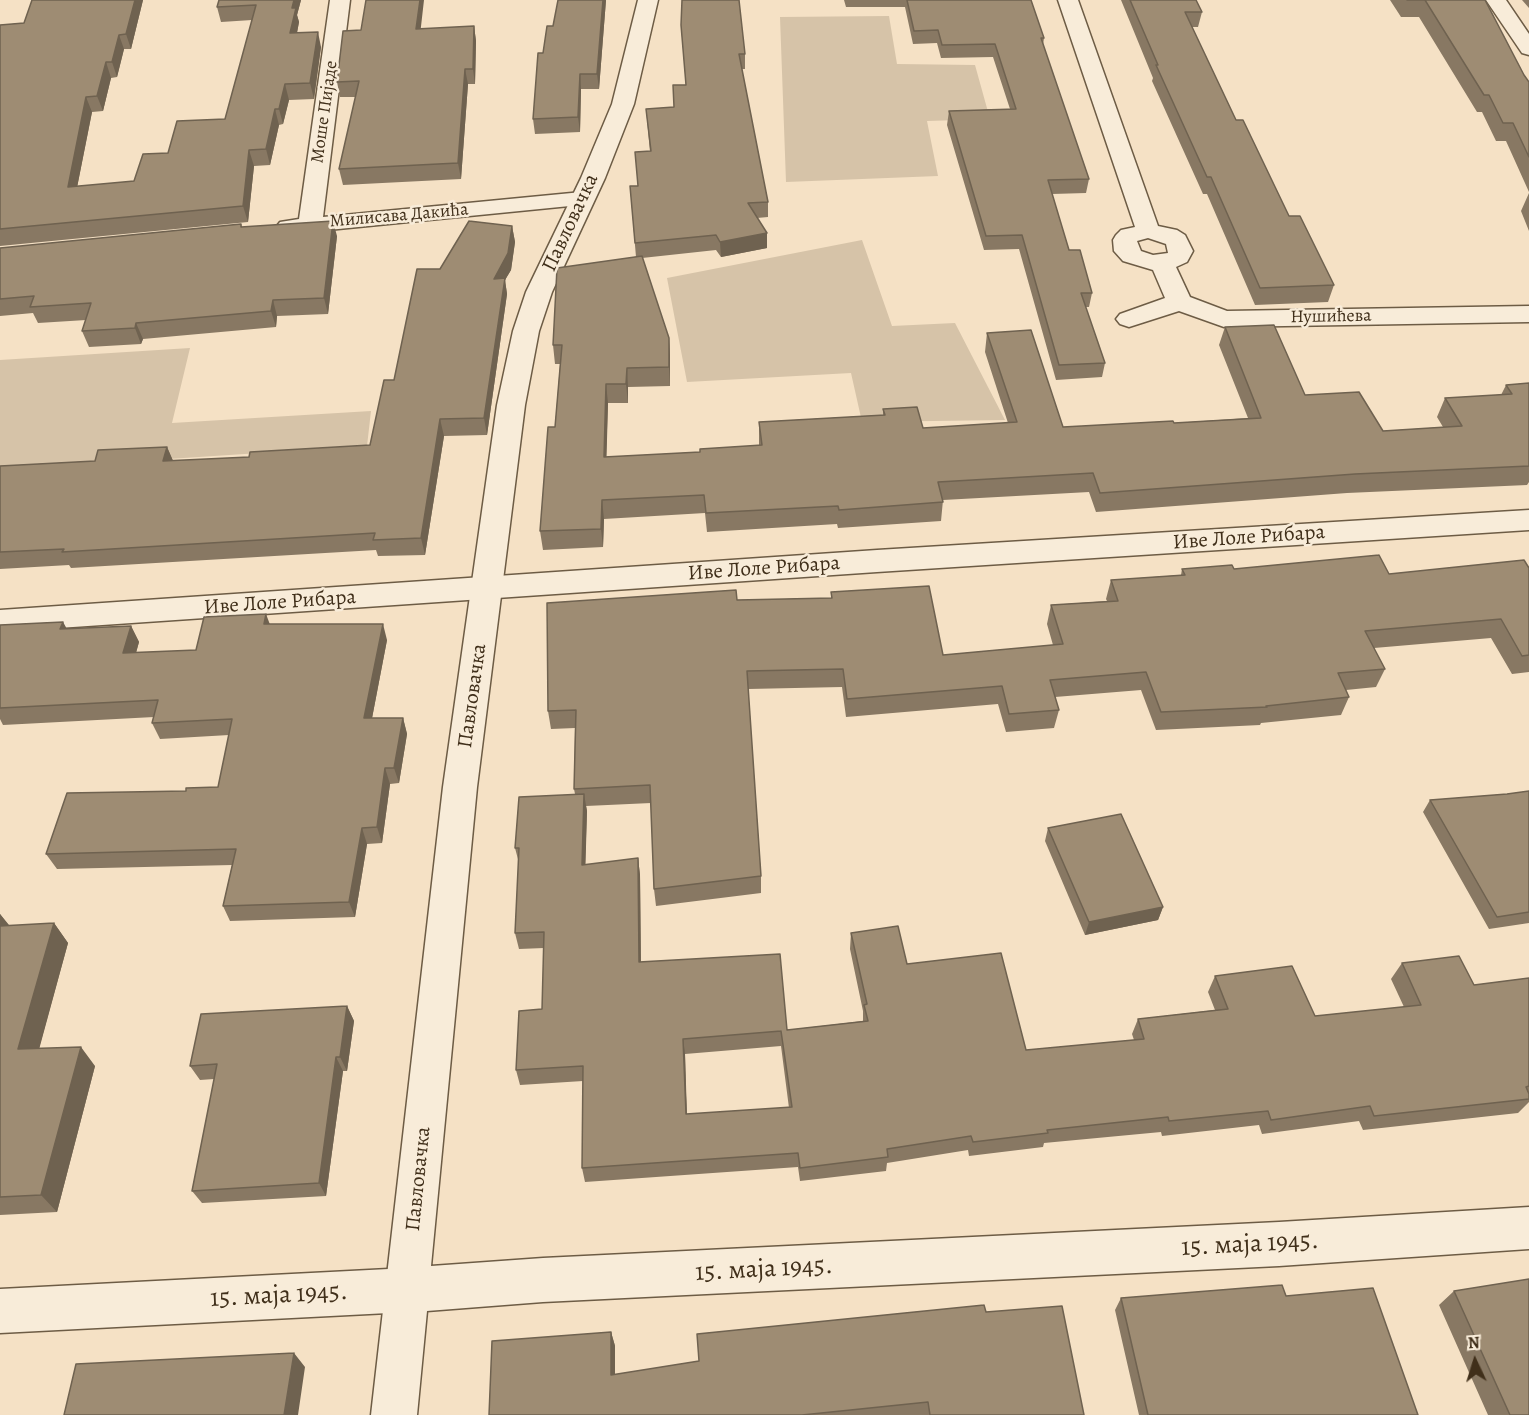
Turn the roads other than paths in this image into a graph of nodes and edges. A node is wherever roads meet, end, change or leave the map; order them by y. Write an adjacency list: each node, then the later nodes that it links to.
1 (340, 0): 7 (street, Моше Пијаде)
2 (648, 0): 6 (street, Павловачка)
3 (1068, 0): 9 (street)
4 (1496, 0): 5 (street)
5 (1529, 49)
6 (582, 199): 7 (street, Милисава Дакића); 13 (street, Павловачка)
7 (310, 225): 8 (street, Милисава Дакића)
8 (262, 229)
9 (1179, 302): 10 (street, Нушићева); 11 (street)
10 (1529, 314)
11 (1129, 319)
12 (1529, 520): 13 (street, Иве Лоле Рибара)
13 (488, 589): 14 (street, Иве Лоле Рибара); 16 (street, Павловачка)
14 (0, 621)
15 (1529, 1228): 16 (street, 15. маја 1945.)
16 (408, 1290): 17 (street, 15. маја 1945.); 18 (street, Павловачка)
17 (0, 1311)
18 (394, 1415)

